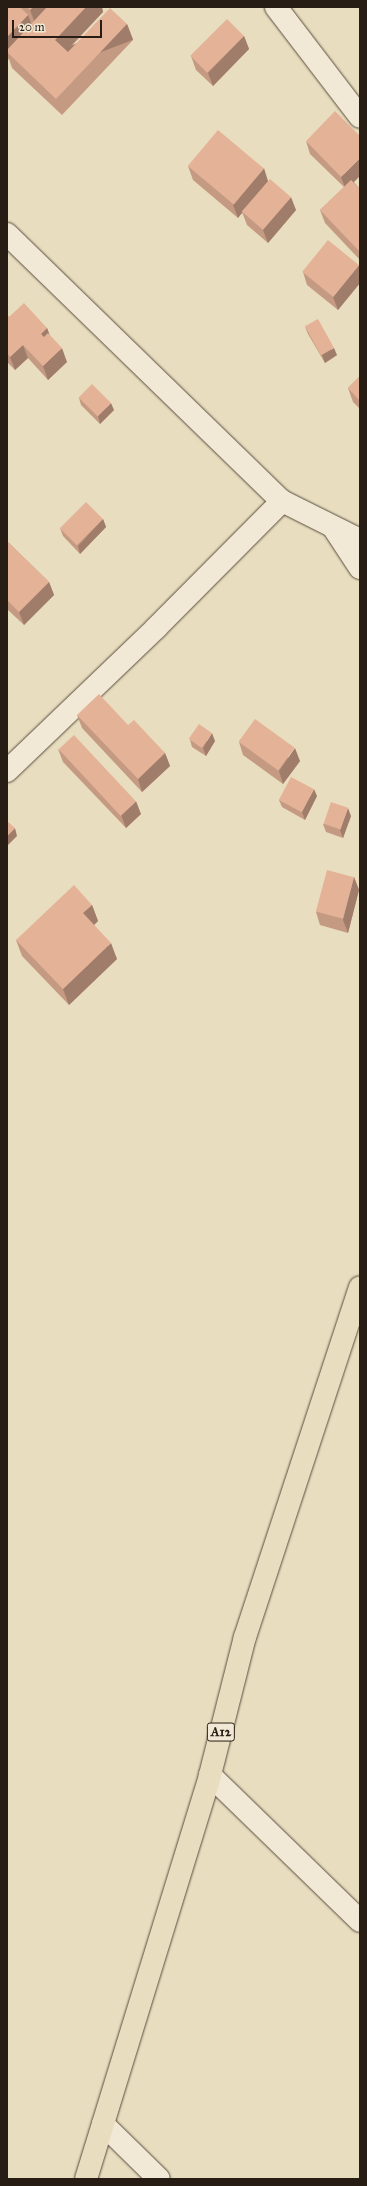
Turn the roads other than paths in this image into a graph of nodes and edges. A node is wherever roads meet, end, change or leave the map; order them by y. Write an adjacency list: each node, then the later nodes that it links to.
1 (276, 7): 2 (street)
2 (360, 117)
3 (7, 234): 4 (street)
4 (282, 500): 5 (street); 8 (street)
5 (332, 525): 6 (street); 7 (street)
6 (360, 540)
7 (360, 568)
8 (7, 771)
9 (360, 1287): 10 (main road, A12)
10 (210, 1775): 11 (street); 12 (main road, A12)
11 (360, 1921)
12 (103, 2124): 13 (main road, A12); 14 (street)
13 (86, 2179)
14 (159, 2179)

